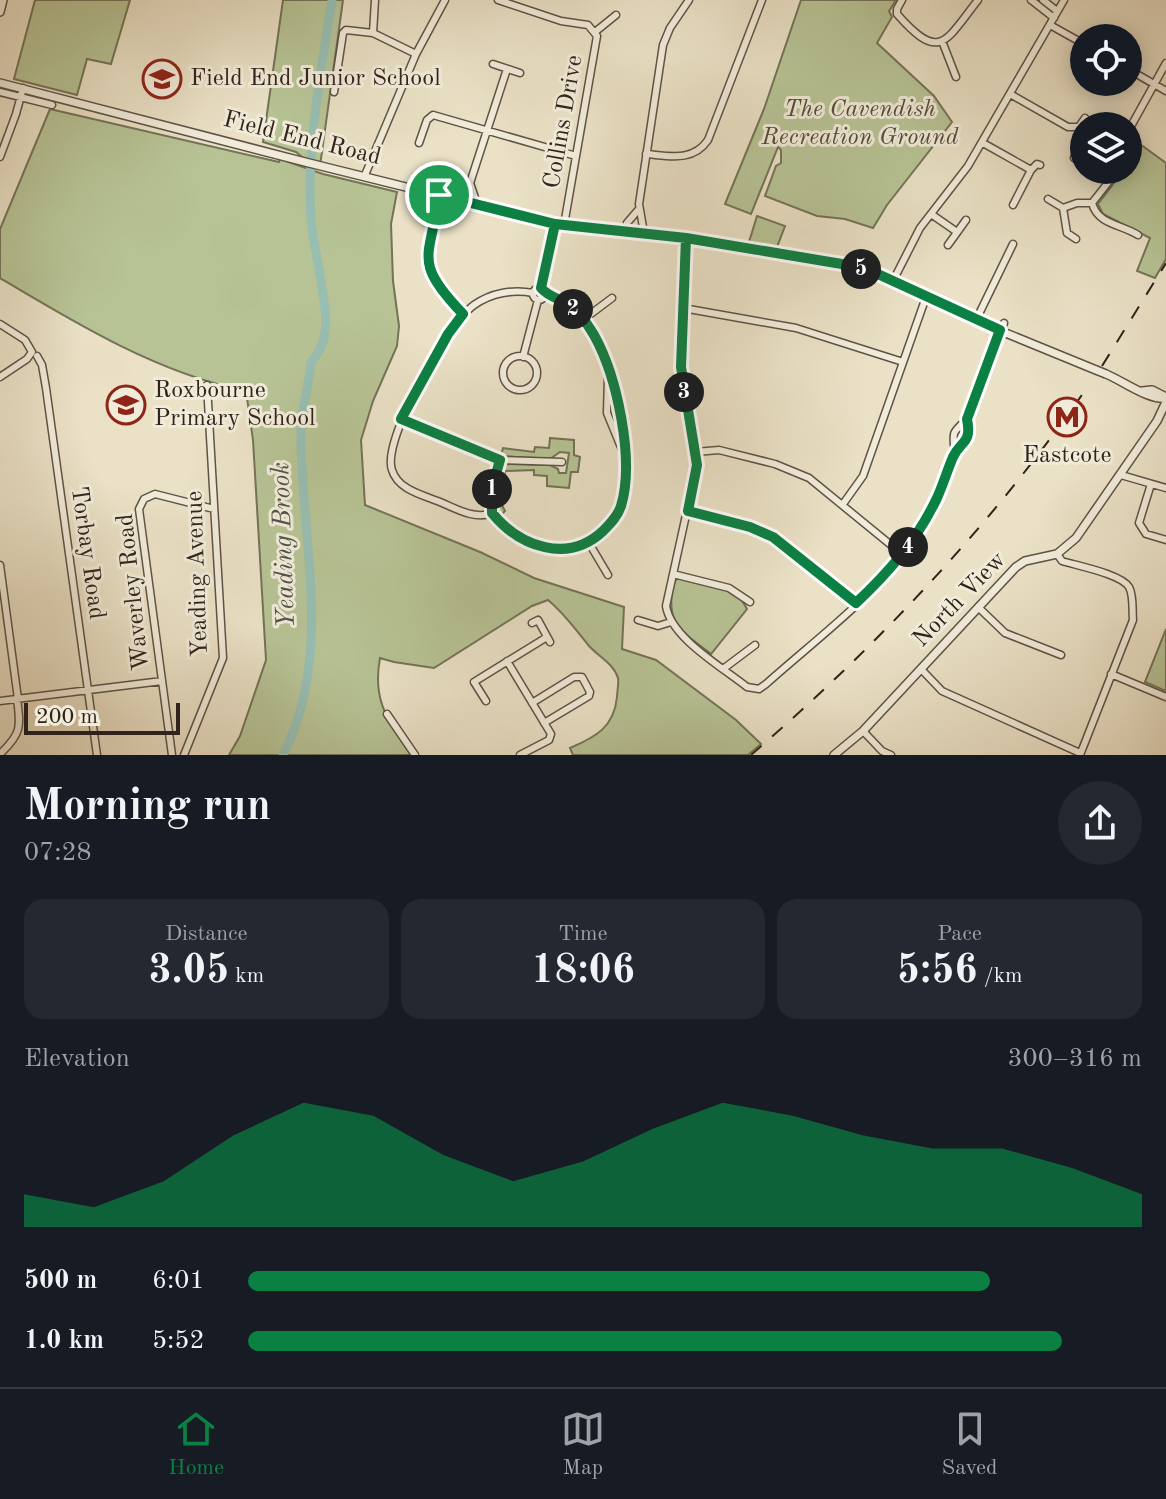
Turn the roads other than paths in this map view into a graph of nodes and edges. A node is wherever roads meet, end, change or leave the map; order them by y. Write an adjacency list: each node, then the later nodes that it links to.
1 (3, 0): 13 (street)
2 (375, 0): 18 (street)
3 (445, 0): 21 (street)
4 (498, 0): 12 (street, Collins Drive)
5 (689, 0): 41 (street)
6 (762, 0): 41 (street)
7 (902, 0): 20 (street)
8 (978, 0): 20 (street)
9 (1031, 0): 14 (street)
10 (1043, 0): 14 (street)
11 (1064, 0): 14 (street)
12 (512, 2): 17 (street, Collins Drive)
13 (0, 12)
14 (1055, 14): 16 (street)
15 (616, 15): 17 (street)
16 (1050, 25): 19 (street); 34 (street)
17 (595, 32): 42 (street, Collins Drive)
18 (373, 33): 21 (street); 32 (street)
19 (1070, 36)
20 (942, 41): 26 (street)
21 (416, 54): 46 (street)
22 (1166, 63): 29 (street)
23 (493, 64): 24 (street)
24 (507, 69): 25 (street); 38 (street)
25 (520, 73)
26 (956, 77)
27 (1142, 77): 29 (street)
28 (0, 83): 33 (street, Field End Road)
29 (1155, 84): 30 (street); 36 (street)
30 (1166, 91)
31 (0, 92): 33 (street)
32 (334, 92)
33 (22, 93): 35 (street); 43 (street); 46 (street, Field End Road)
34 (1010, 94): 37 (street); 40 (street)
35 (52, 105)
36 (1139, 112)
37 (1070, 127)
38 (489, 130): 39 (street); 42 (street); 47 (street)
39 (419, 143)
40 (983, 143): 45 (street); 57 (street)
41 (646, 154): 56 (street)
42 (576, 156): 60 (street, Collins Drive)
43 (0, 157)
44 (1040, 165): 45 (street)
45 (1031, 170): 54 (street)
46 (365, 175): 49 (street, Field End Road)
47 (470, 183): 50 (street); 53 (street)
48 (1108, 184): 52 (street)
49 (439, 195): 50 (street, Field End Road); 76 (street)
50 (452, 198): 53 (street, Field End Road)
51 (1048, 199): 55 (street)
52 (1092, 203): 55 (street); 63 (street)
53 (477, 204): 60 (street, Field End Road)
54 (1013, 205)
55 (1063, 208): 65 (street)
56 (639, 209): 59 (street); 62 (street)
57 (931, 214): 61 (street); 68 (street)
58 (966, 220): 61 (street)
59 (627, 223)
60 (559, 224): 62 (street, Field End Road); 69 (street, Collins Drive)
61 (957, 232): 67 (street)
62 (644, 233): 64 (street, Field End Road)
63 (1138, 235)
64 (686, 238): 68 (street, Field End Road); 74 (street)
65 (1076, 239)
66 (1013, 244): 75 (street)
67 (948, 245)
68 (893, 281): 71 (street, Field End Road)
69 (543, 291): 70 (street); 73 (street); 77 (street)
70 (533, 293): 73 (street); 76 (street)
71 (926, 297): 79 (street, Field End Road); 82 (street)
72 (612, 298): 77 (street)
73 (538, 300): 81 (street)
74 (683, 308): 82 (street); 89 (street)
75 (980, 312)
76 (463, 314): 87 (street)
77 (584, 319): 83 (street)
78 (0, 324): 80 (street)
79 (1002, 327): 86 (street, Field End Road, bridge); 88 (street)
80 (34, 354): 84 (street); 123 (street, Torbay Road)
81 (523, 357): 81 (street)
82 (903, 362): 97 (street)
83 (606, 364): 91 (street); 91 (street)
84 (0, 377)
85 (207, 385): 98 (street, Yeading Avenue)
86 (1166, 399): 94 (street, North View)
87 (401, 419): 92 (street); 100 (street)
88 (967, 419): 90 (street); 90 (street)
89 (695, 452): 97 (street); 99 (street)
90 (955, 454): 103 (street)
91 (625, 455): 102 (street)
92 (500, 460): 93 (street); 100 (street)
93 (562, 462)
94 (1121, 475): 95 (street); 104 (street, North View)
95 (1151, 484): 96 (street); 101 (street)
96 (1166, 488)
97 (843, 504): 103 (street)
98 (214, 509): 121 (street, Waverley Road); 134 (street, Yeading Avenue)
99 (688, 511): 106 (street); 109 (street)
100 (492, 513): 102 (street)
101 (1166, 540)
102 (589, 543): 107 (street)
103 (902, 554): 109 (street)
104 (1057, 554): 110 (street, North View); 120 (street)
105 (0, 565): 125 (street)
106 (673, 574): 108 (street); 112 (street)
107 (608, 575)
108 (750, 602)
109 (856, 603): 117 (street)
110 (978, 607): 115 (street); 118 (street, North View)
111 (638, 620): 112 (street)
112 (671, 622): 117 (street)
113 (532, 623): 116 (street)
114 (755, 645): 117 (street)
115 (1061, 655)
116 (507, 661): 122 (street); 128 (street)
117 (723, 669)
118 (921, 669): 131 (street, North View); 135 (street)
119 (467, 673): 122 (street)
120 (1111, 674): 124 (street); 135 (street)
121 (162, 681): 123 (street); 132 (street, Waverley Road)
122 (474, 682): 127 (street)
123 (88, 690): 125 (street); 136 (street, Torbay Road)
124 (1166, 697)
125 (17, 699): 126 (street); 133 (street)
126 (0, 701)
127 (486, 701)
128 (532, 703): 130 (street); 130 (street)
129 (387, 714): 137 (street)
130 (544, 723): 138 (street)
131 (863, 731): 139 (street, North View); 140 (street)
132 (172, 752): 134 (street)
133 (0, 754)
134 (185, 754)
135 (1080, 754)
136 (97, 755)
137 (415, 755)
138 (520, 755)
139 (834, 755)
140 (891, 755)

